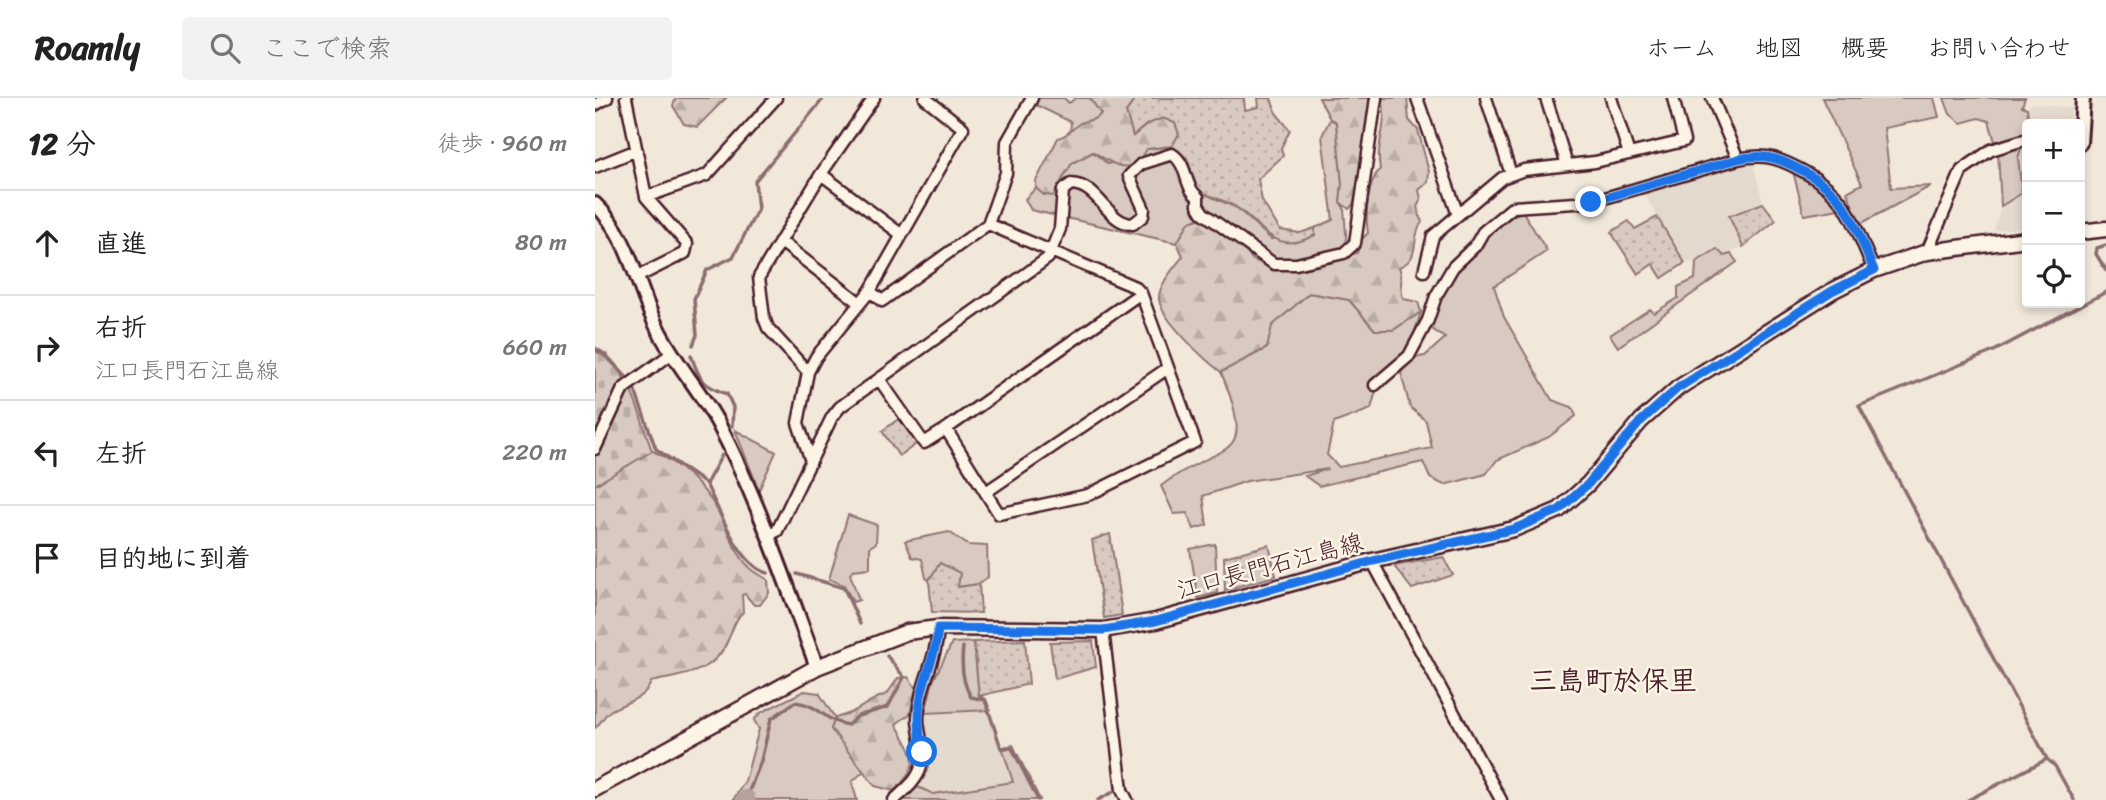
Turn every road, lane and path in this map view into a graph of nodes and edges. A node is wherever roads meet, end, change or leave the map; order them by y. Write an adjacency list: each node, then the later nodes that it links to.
1 (607, 98): 15 (street)
2 (626, 98): 18 (street)
3 (776, 98): 25 (street)
4 (874, 98): 23 (street)
5 (925, 98): 31 (street)
6 (1032, 98): 28 (street)
7 (1376, 98): 34 (street)
8 (1417, 98): 27 (street)
9 (1486, 98): 24 (street)
10 (1546, 98): 21 (street)
11 (1611, 98): 19 (street)
12 (1673, 98): 19 (street)
13 (1711, 98): 20 (street)
14 (2083, 98): 16 (street)
15 (595, 106)
16 (2082, 119)
17 (2022, 140): 35 (street)
18 (637, 150): 22 (street); 25 (street)
19 (1629, 154): 21 (street)
20 (1738, 159): 36 (street); 46 (street)
21 (1567, 165): 24 (street)
22 (595, 167)
23 (821, 174): 31 (street); 33 (street)
24 (1511, 174): 27 (street)
25 (646, 197): 38 (street)
26 (595, 204): 38 (street)
27 (1458, 215): 37 (street)
28 (988, 225): 34 (street); 39 (street)
29 (2106, 229): 30 (main road)
30 (2085, 231)
31 (902, 235): 39 (street)
32 (2022, 240): 35 (main road, 江口長門石江島線)
33 (780, 241): 41 (street); 44 (street)
34 (1053, 251): 40 (street); 45 (street)
35 (1927, 252): 36 (main road, 江口長門石江島線)
36 (1874, 270): 52 (main road, 江口長門石江島線)
37 (1424, 271)
38 (638, 277): 42 (street)
39 (870, 291): 41 (street)
40 (1141, 293): 43 (street); 47 (street)
41 (860, 303): 44 (street)
42 (671, 354): 48 (street); 51 (street)
43 (1168, 368): 50 (street); 50 (street)
44 (809, 372): 49 (street)
45 (879, 379): 47 (street); 49 (street)
46 (1375, 385)
47 (946, 429): 50 (street)
48 (595, 449)
49 (811, 461): 51 (street)
50 (986, 492)
51 (768, 536): 55 (street)
52 (1373, 561): 54 (main road, 江口長門石江島線); 59 (street)
53 (938, 628): 54 (main road, 江口長門石江島線); 55 (main road, 江口長門石江島線); 57 (street)
54 (1103, 630): 58 (street)
55 (817, 667): 56 (main road, 江口長門石江島線)
56 (595, 789)
57 (894, 800)
58 (1127, 800)
59 (1501, 800)

